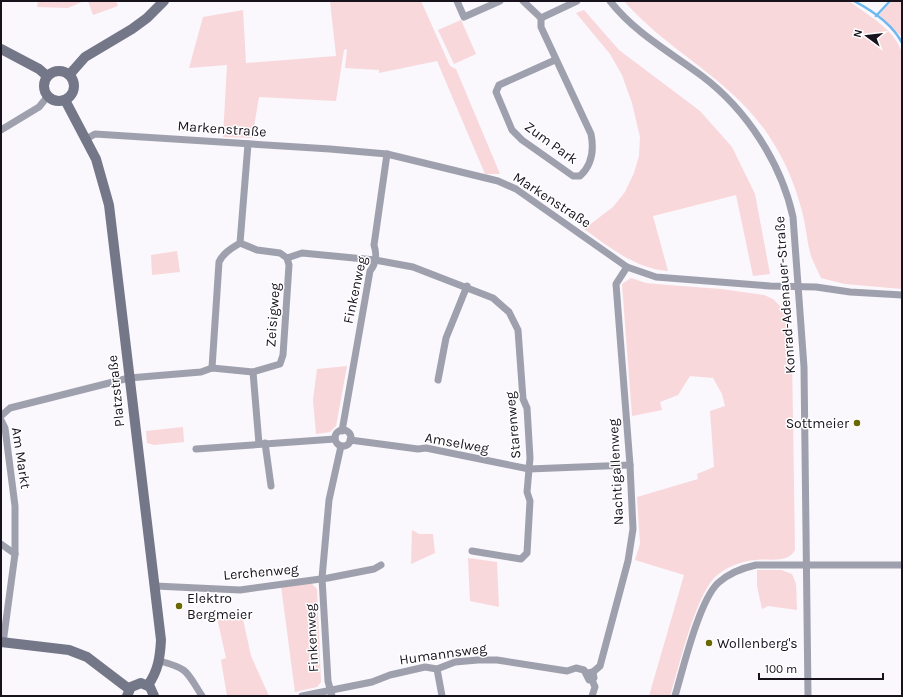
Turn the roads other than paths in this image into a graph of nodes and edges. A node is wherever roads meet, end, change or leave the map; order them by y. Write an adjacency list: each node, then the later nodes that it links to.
1 (164, 1): 10 (street)
2 (457, 1): 3 (street)
3 (500, 1)
4 (523, 1): 7 (street)
5 (577, 1): 7 (street)
6 (610, 1): 23 (street, Konrad-Adenauer-Straße)
7 (541, 18): 9 (street, Zum Park)
8 (1, 49): 11 (street)
9 (555, 60): 9 (street, Zum Park)
10 (70, 74): 11 (street); 13 (street)
11 (47, 76): 12 (street)
12 (48, 96): 13 (street); 14 (street)
13 (65, 100): 15 (street, Platzstraße)
14 (1, 130)
15 (86, 139): 16 (street, Markenstraße); 27 (street, Platzstraße)
16 (248, 144): 17 (street, Markenstraße); 18 (street)
17 (387, 154): 20 (street, Finkenweg); 21 (street, Markenstraße)
18 (240, 243): 19 (street); 25 (street)
19 (287, 258): 20 (street); 26 (street, Zeisigweg)
20 (375, 260): 22 (street, Starenweg); 31 (street, Finkenweg)
21 (627, 267): 23 (street, Markenstraße); 37 (street, Nachtigallenweg)
22 (466, 286): 28 (street); 38 (street, Starenweg)
23 (799, 287): 24 (street, Markenstraße); 43 (street, Konrad-Adenauer-Straße)
24 (902, 295)
25 (212, 368): 26 (street, Zeisigweg); 27 (street, Zeisigweg)
26 (253, 372): 34 (street)
27 (129, 378): 29 (street, Am Markt); 47 (street, Platzstraße)
28 (438, 380)
29 (1, 416)
30 (1, 420): 42 (street, Am Markt)
31 (342, 431): 32 (street); 33 (street)
32 (335, 439): 34 (street); 35 (street)
33 (350, 440): 35 (street); 38 (street, Amselweg)
34 (262, 444): 36 (street); 39 (street)
35 (341, 446): 46 (street, Finkenweg)
36 (196, 449)
37 (630, 465): 38 (street, Amselweg); 51 (street, Nachtigallenweg)
38 (529, 469): 41 (street, Starenweg)
39 (271, 486)
40 (1, 544): 42 (street)
41 (472, 552)
42 (15, 554): 48 (street, Am Markt)
43 (806, 564): 45 (street); 60 (street); 61 (street, Konrad-Adenauer-Straße)
44 (381, 565): 46 (street)
45 (902, 565)
46 (322, 578): 47 (street, Lerchenweg); 54 (street, Finkenweg)
47 (155, 586): 49 (street, Platzstraße)
48 (2, 642): 53 (street)
49 (160, 661): 52 (street, Platzstraße); 56 (street)
50 (437, 670): 51 (street, Humannsweg); 54 (street, Humannsweg); 58 (street)
51 (591, 675): 59 (street)
52 (148, 685): 53 (street); 55 (street)
53 (128, 692)
54 (331, 694): 57 (street, Humannsweg)
55 (154, 696)
56 (202, 696)
57 (302, 696)
58 (442, 696)
59 (592, 696)
60 (675, 696)
61 (808, 696)

